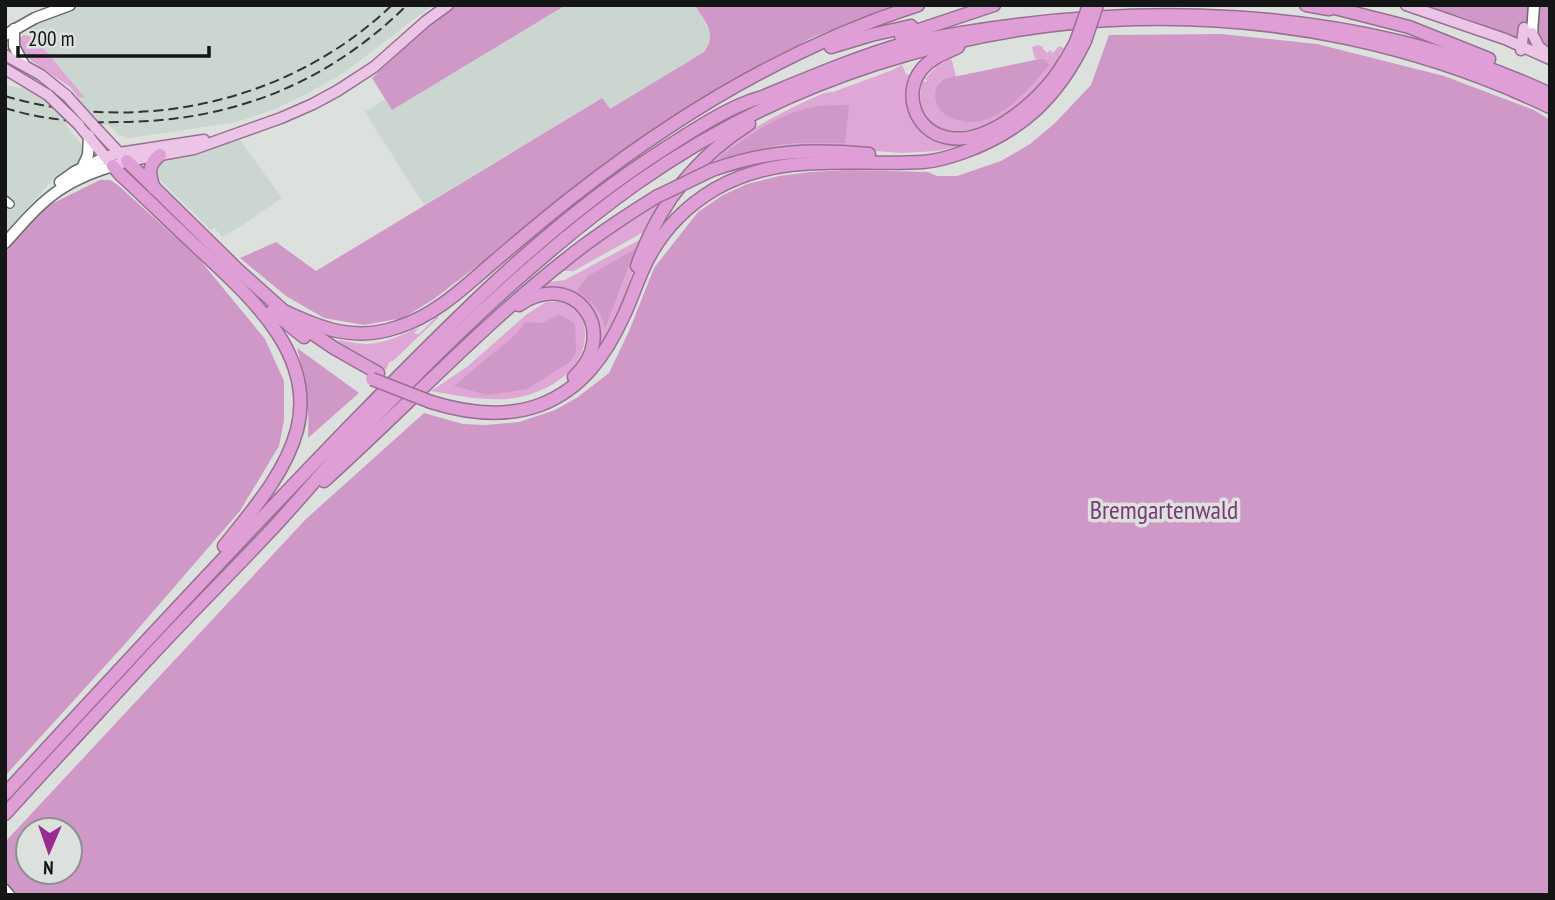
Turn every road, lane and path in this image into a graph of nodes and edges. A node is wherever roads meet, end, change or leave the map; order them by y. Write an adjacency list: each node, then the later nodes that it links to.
1 (70, 5): 16 (main road)
2 (448, 5): 32 (main road)
3 (918, 5): 28 (highway)
4 (994, 5): 12 (highway)
5 (1088, 5): 18 (highway, bridge)
6 (1097, 5): 18 (highway, bridge)
7 (1306, 5): 11 (highway)
8 (1323, 5): 11 (highway)
9 (1406, 5): 13 (main road)
10 (1532, 5): 15 (main road)
11 (1347, 12): 26 (highway)
12 (948, 21): 28 (highway); 29 (highway)
13 (1458, 23): 17 (main road); 19 (main road)
14 (1028, 28): 18 (highway); 25 (highway); 30 (highway)
15 (1528, 31): 17 (main road); 19 (main road); 21 (main road)
16 (10, 32): 22 (main road)
17 (1505, 38): 19 (main road)
18 (1081, 42): 33 (highway)
19 (1522, 49): 21 (main road); 23 (main road)
20 (5, 55): 22 (main road)
21 (1550, 57)
22 (24, 65): 31 (main road, bridge)
23 (1550, 66)
24 (5, 69): 31 (main road, bridge)
25 (823, 84): 44 (highway); 47 (highway)
26 (1550, 87)
27 (1550, 94): 29 (highway)
28 (719, 98): 42 (highway)
29 (749, 101): 48 (highway)
30 (1550, 107)
31 (91, 131): 35 (main road); 36 (main road); 37 (main road)
32 (219, 139): 34 (main road); 35 (main road)
33 (963, 152): 43 (highway, bridge); 44 (highway)
34 (160, 155): 35 (main road); 38 (highway)
35 (123, 157): 36 (main road); 38 (highway)
36 (110, 161): 37 (main road); 39 (main road); 41 (highway)
37 (82, 168): 39 (main road)
38 (154, 189): 42 (highway)
39 (42, 202): 40 (main road)
40 (5, 243)
41 (233, 281): 45 (highway); 48 (highway)
42 (282, 310): 45 (highway)
43 (485, 330): 46 (highway); 47 (highway)
44 (612, 340): 46 (highway)
45 (375, 376): 46 (highway)
46 (433, 400)
47 (275, 526): 50 (highway)
48 (199, 584): 49 (highway)
49 (5, 794)
50 (5, 814)
51 (5, 888): 52 (street)
52 (11, 895)

